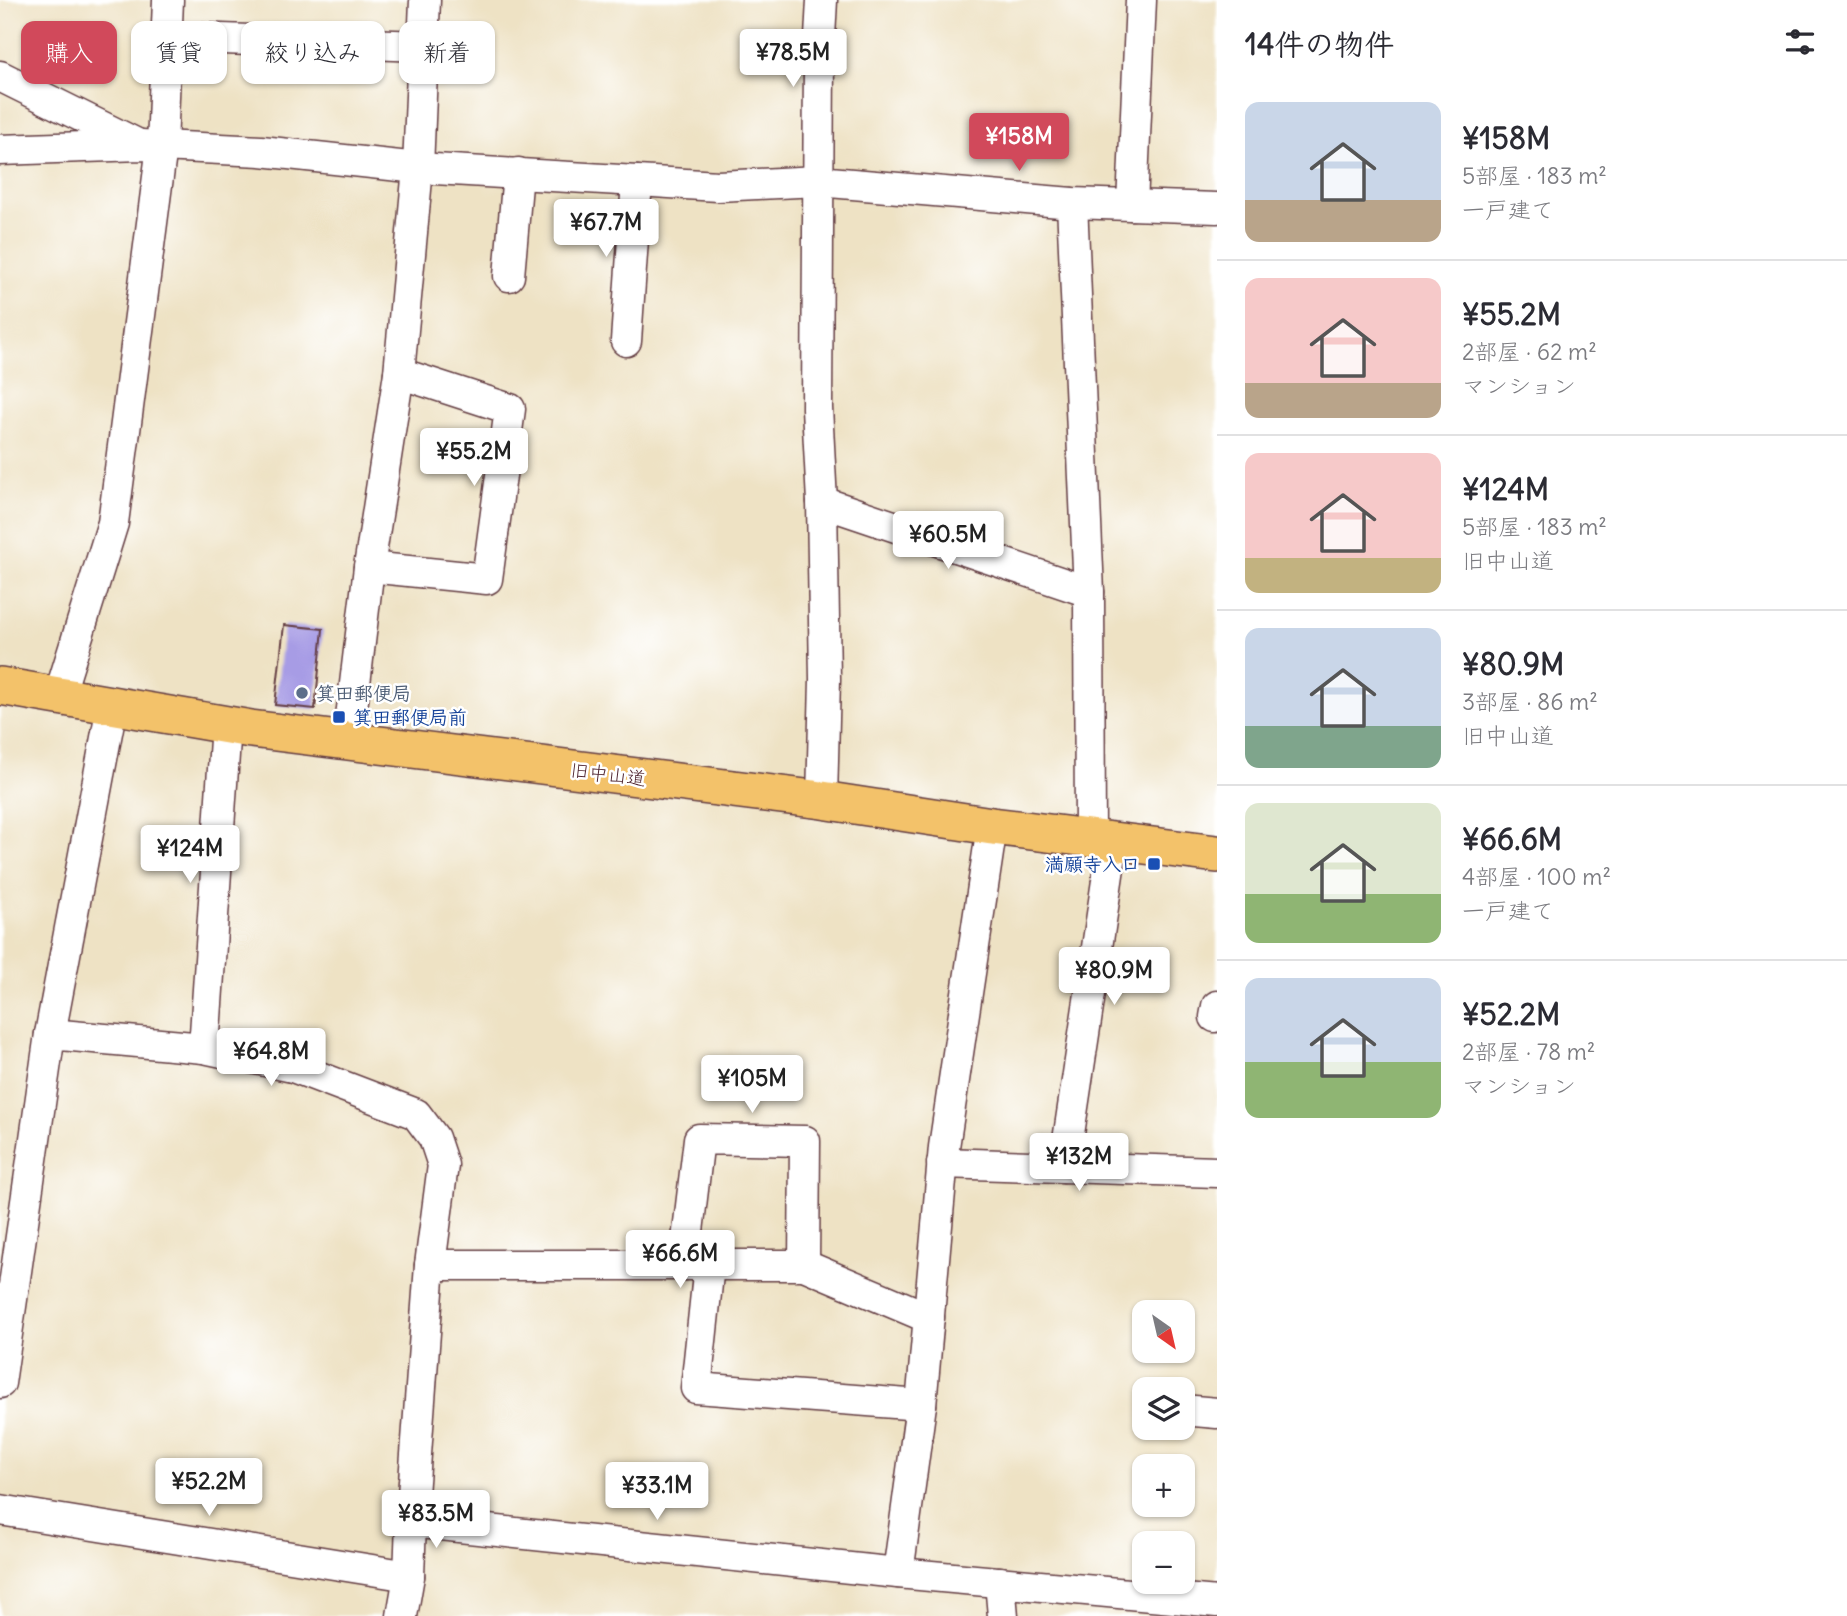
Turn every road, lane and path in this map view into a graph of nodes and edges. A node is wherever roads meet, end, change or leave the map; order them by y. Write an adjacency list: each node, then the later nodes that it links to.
1 (168, 0): 5 (street)
2 (425, 0): 6 (street)
3 (822, 0): 17 (street)
4 (1141, 0): 19 (street)
5 (167, 21)
6 (424, 21)
7 (227, 39): 8 (street)
8 (399, 45)
9 (0, 76): 12 (street)
10 (160, 84): 12 (street)
11 (421, 84): 14 (street)
12 (151, 146): 13 (street); 14 (street); 28 (street)
13 (0, 150)
14 (418, 168): 15 (street); 23 (street)
15 (518, 173): 16 (street); 21 (street)
16 (637, 181): 17 (street); 22 (street)
17 (818, 181): 18 (street); 24 (street)
18 (1072, 203): 19 (street); 26 (street)
19 (1132, 205): 20 (street)
20 (1217, 208)
21 (509, 276)
22 (626, 341)
23 (399, 373): 25 (street); 25 (street)
24 (822, 502): 26 (street); 32 (street)
25 (369, 566): 31 (street)
26 (1089, 592): 34 (street)
27 (0, 686): 28 (main road, 旧中山道)
28 (59, 696): 29 (main road, 旧中山道)
29 (112, 706): 30 (main road, 旧中山道); 36 (street)
30 (226, 725): 31 (main road, 旧中山道); 37 (street)
31 (348, 742): 32 (main road, 旧中山道)
32 (822, 800): 33 (main road, 旧中山道)
33 (992, 826): 34 (main road, 旧中山道); 38 (street)
34 (1102, 839): 35 (main road, 旧中山道); 39 (street)
35 (1217, 854)
36 (50, 1034): 37 (street); 41 (street)
37 (204, 1048): 42 (street)
38 (942, 1163): 39 (street); 45 (street)
39 (1064, 1167): 40 (street)
40 (1217, 1172)
41 (10, 1240): 46 (street)
42 (430, 1265): 43 (street); 51 (street)
43 (696, 1265): 44 (street); 44 (street); 47 (street)
44 (804, 1265): 45 (street)
45 (929, 1318): 47 (street)
46 (0, 1383)
47 (922, 1405): 52 (street)
48 (1195, 1411): 49 (street)
49 (1217, 1413)
50 (0, 1510): 53 (street)
51 (411, 1522): 52 (street); 53 (street)
52 (898, 1573): 54 (street)
53 (409, 1576): 56 (street)
54 (1000, 1582): 55 (street); 57 (street)
55 (1217, 1602)
56 (402, 1616)
57 (1003, 1616)

